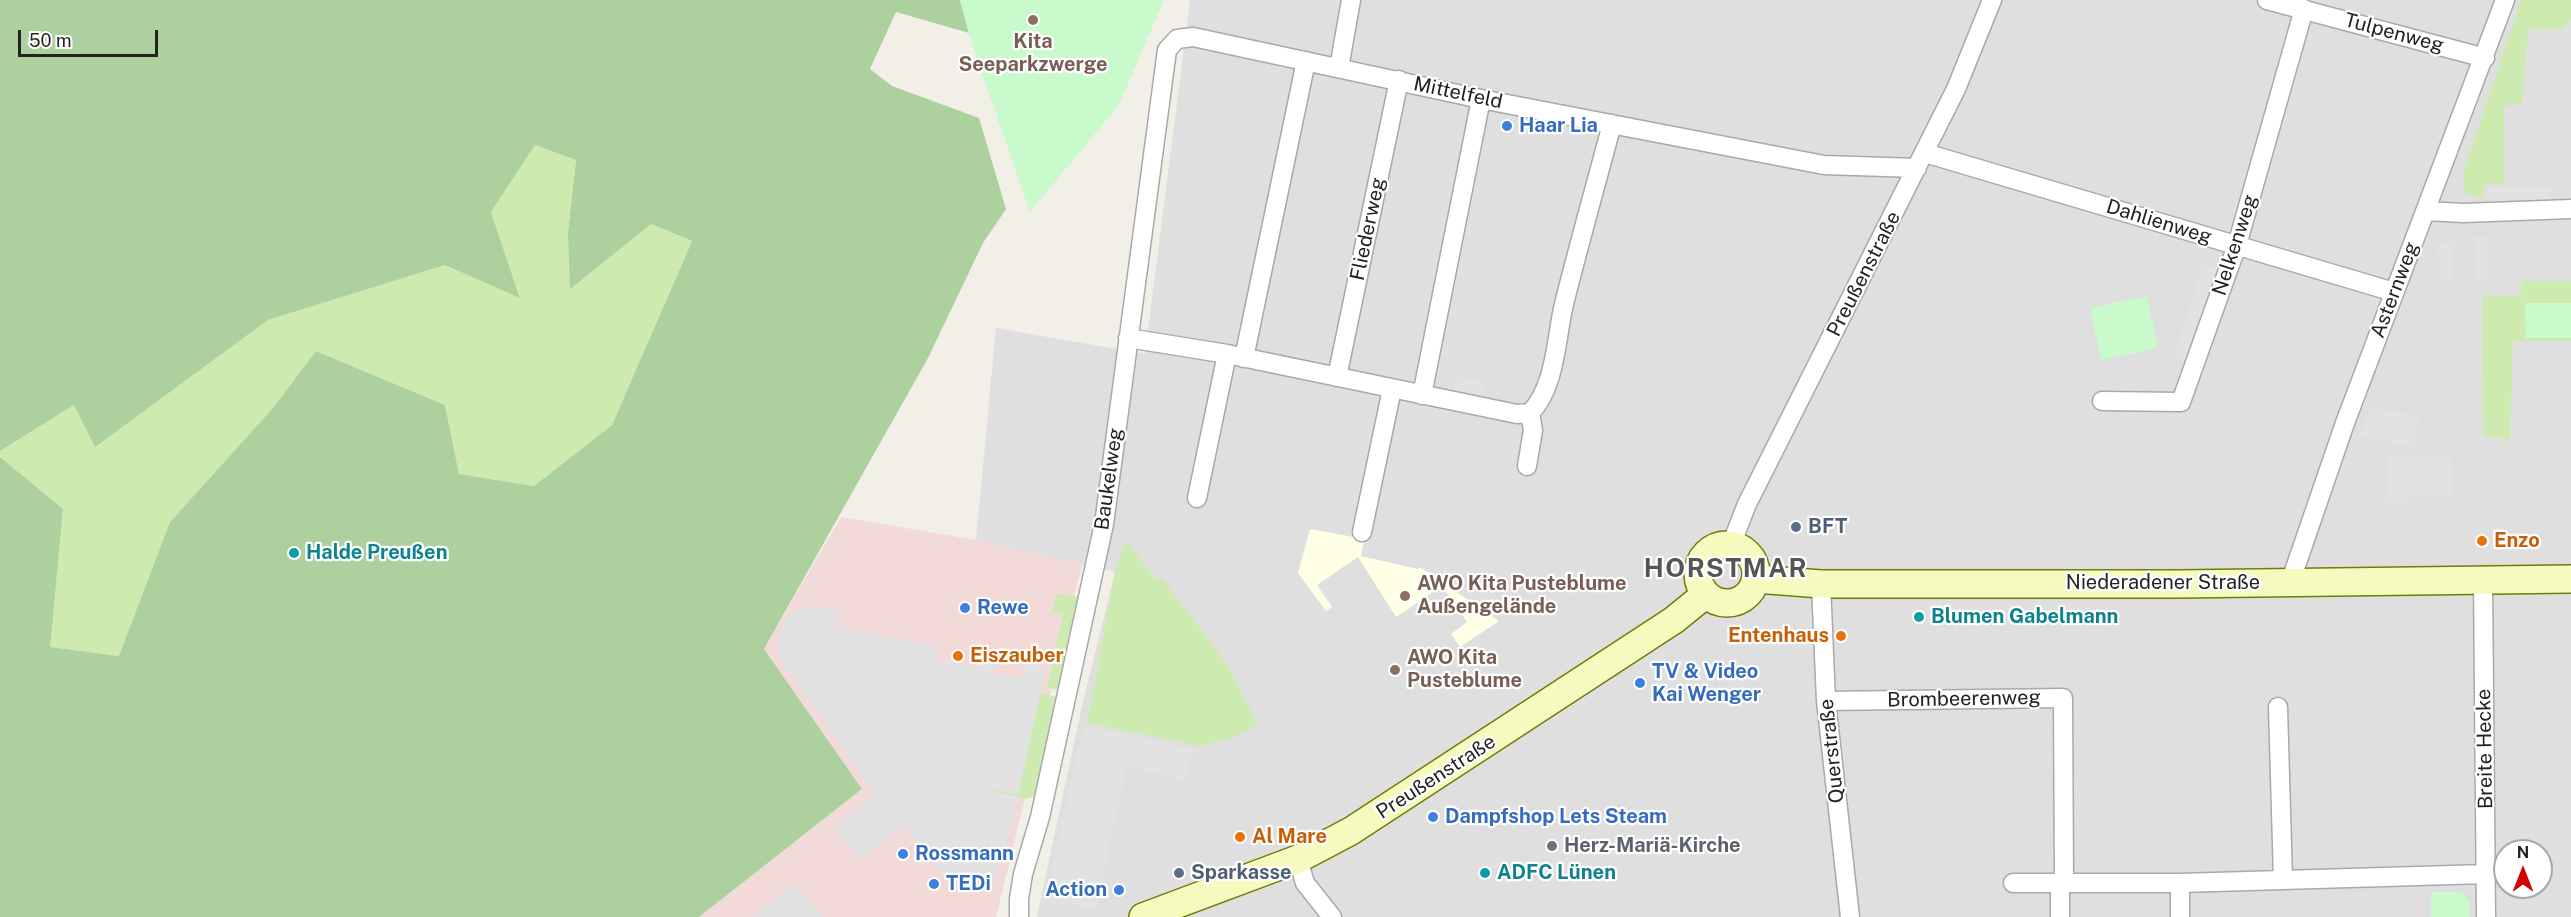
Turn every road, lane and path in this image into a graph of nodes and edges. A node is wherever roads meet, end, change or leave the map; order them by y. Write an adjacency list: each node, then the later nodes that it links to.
1 (1351, 0): 9 (street)
2 (1992, 0): 13 (street, Preußenstraße)
3 (2267, 0): 5 (street, Tulpenweg)
4 (2505, 0): 7 (street, Asternweg)
5 (2304, 9): 7 (street, Tulpenweg); 16 (street, Nelkenweg)
6 (1178, 39): 8 (street, Mittelfeld); 18 (street, Baukelweg)
7 (2485, 58): 15 (street, Asternweg)
8 (1306, 61): 9 (street, Mittelfeld); 19 (street)
9 (1339, 68): 10 (street, Mittelfeld)
10 (1399, 80): 11 (street, Mittelfeld); 20 (street, Fliederweg)
11 (1481, 99): 12 (street, Mittelfeld); 22 (street)
12 (1612, 124): 13 (street, Mittelfeld); 24 (street)
13 (1921, 161): 16 (street, Dahlienweg); 28 (street, Preußenstraße)
14 (2571, 209): 15 (street)
15 (2426, 211): 17 (street, Asternweg)
16 (2237, 245): 17 (street, Dahlienweg); 23 (street, Nelkenweg)
17 (2394, 292): 32 (street, Asternweg)
18 (1128, 338): 19 (street); 43 (street, Baukelweg)
19 (1235, 356): 20 (street); 26 (street)
20 (1337, 377): 21 (street)
21 (1392, 389): 22 (street); 27 (street)
22 (1422, 395): 24 (street)
23 (2102, 401)
24 (1530, 413): 25 (street)
25 (1527, 466)
26 (1197, 498)
27 (1362, 532)
28 (1731, 545): 29 (street); 34 (street)
29 (1756, 579): 33 (street, Niederadener Straße); 34 (street)
30 (2571, 579): 31 (street, Niederadener Straße)
31 (2483, 580): 32 (street, Niederadener Straße); 38 (street, Breite Hecke)
32 (2290, 583): 33 (street, Niederadener Straße)
33 (1821, 584): 35 (street, Querstraße)
34 (1706, 594): 37 (street, Preußenstraße)
35 (1826, 701): 40 (street, Brombeerenweg); 46 (street, Querstraße)
36 (2278, 707): 39 (street)
37 (1298, 859): 44 (street, Preußenstraße); 45 (street)
38 (2486, 874): 39 (street); 49 (street, Breite Hecke)
39 (2283, 880): 42 (street)
40 (2062, 881): 41 (street); 42 (street); 47 (street, Brombeerenweg)
41 (2013, 883)
42 (2180, 883): 48 (street)
43 (1019, 917)
44 (1143, 917)
45 (1332, 917)
46 (1850, 917)
47 (2060, 917)
48 (2180, 917)
49 (2486, 917)

